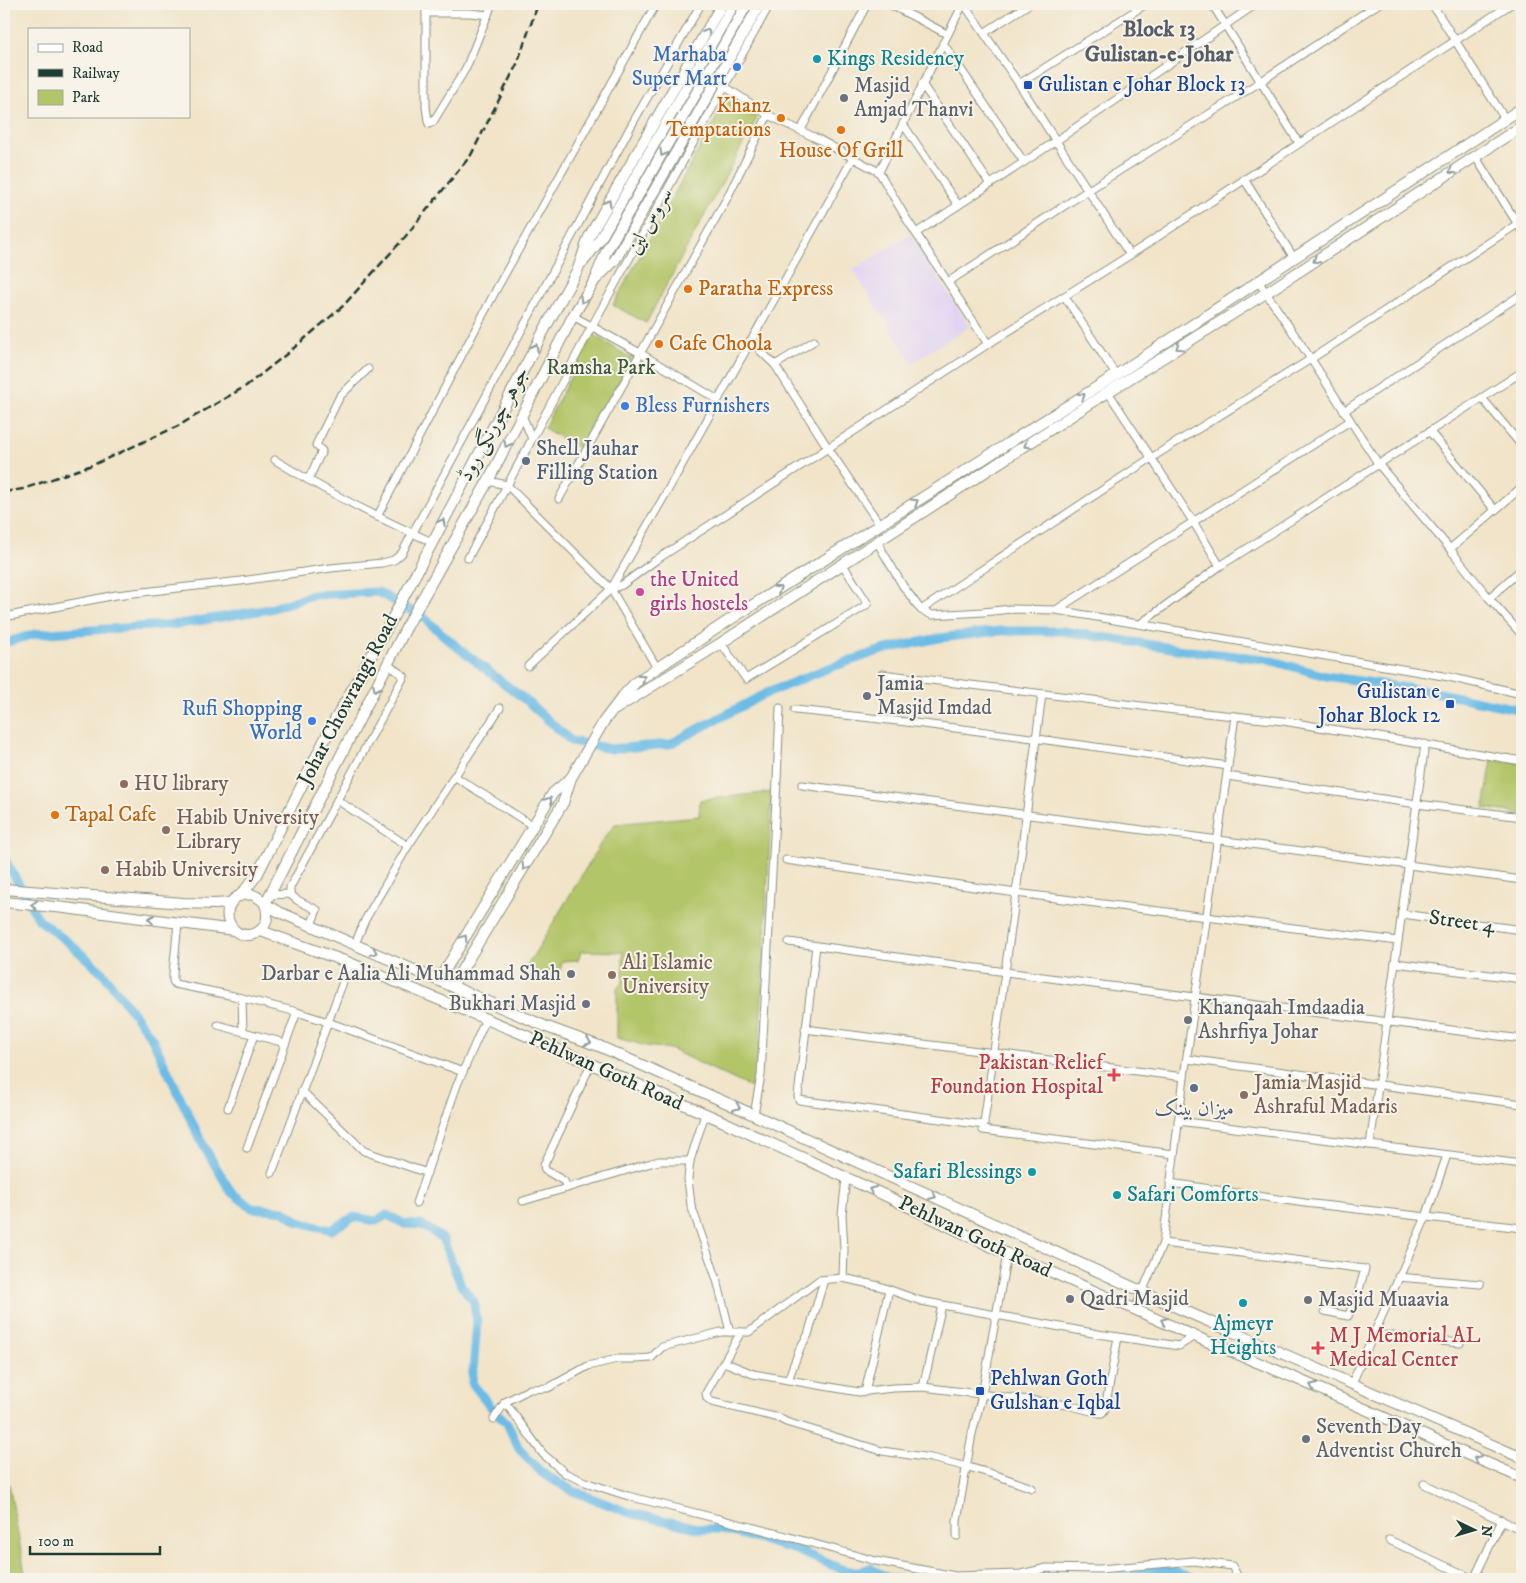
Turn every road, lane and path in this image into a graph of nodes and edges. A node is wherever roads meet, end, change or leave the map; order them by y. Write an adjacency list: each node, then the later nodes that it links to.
1 (426, 4): 21 (street)
2 (470, 4): 22 (street)
3 (492, 4): 23 (street)
4 (656, 4): 96 (street)
5 (701, 4): 99 (street)
6 (722, 4): 58 (main road, جوہر چورنگی روڈ, one-way to 6)
7 (734, 4): 58 (main road, جوہر چورنگی روڈ)
8 (747, 4): 59 (main road, جوہر چورنگی روڈ, one-way to 59)
9 (760, 4): 56 (main road, جوہر چورنگی روڈ)
10 (770, 4): 32 (street, سروس لین)
11 (867, 4): 38 (street)
12 (889, 4): 26 (street)
13 (963, 4): 25 (street); 26 (street)
14 (1029, 4): 25 (street)
15 (1146, 4): 31 (street)
16 (1212, 4): 24 (street)
17 (1256, 4): 24 (street)
18 (1378, 4): 29 (street)
19 (1432, 4): 27 (street)
20 (1511, 4): 27 (street)
21 (426, 13): 22 (street); 23 (street)
22 (470, 13): 23 (street)
23 (488, 15)
24 (1225, 24): 29 (street); 39 (street)
25 (984, 33): 31 (street)
26 (947, 34): 28 (street)
27 (1457, 40): 35 (street); 40 (street)
28 (942, 44): 30 (street); 43 (street)
29 (1260, 82): 40 (street); 49 (street)
30 (922, 84): 36 (street); 48 (street)
31 (1020, 84): 39 (street)
32 (724, 86): 34 (street); 57 (street, سروس لین)
33 (1522, 108): 35 (main road)
34 (768, 115): 38 (street); 70 (street)
35 (1505, 119): 44 (main road)
36 (903, 124): 45 (street); 50 (street)
37 (1522, 126): 41 (main road)
38 (800, 130): 42 (street)
39 (1056, 141): 43 (street); 49 (street)
40 (1299, 143): 46 (street)
41 (1475, 156): 47 (main road, one-way to 47); 51 (street)
42 (853, 158): 45 (street); 67 (street)
43 (1024, 162): 48 (street)
44 (1427, 170): 47 (main road); 55 (main road)
45 (878, 172): 53 (street)
46 (1244, 179): 54 (street); 55 (street)
47 (1435, 182): 62 (main road, one-way to 62)
48 (990, 184): 50 (street)
49 (1088, 190): 54 (street); 61 (street)
50 (958, 205): 53 (street)
51 (1520, 222): 52 (street); 71 (street)
52 (1522, 231)
53 (916, 233): 61 (street)
54 (1130, 255): 64 (street)
55 (1294, 258): 60 (main road)
56 (615, 260): 57 (main road); 59 (main road, جوہر چورنگی روڈ)
57 (625, 265): 66 (street, سروس لین)
58 (578, 269): 100 (main road, جوہر چورنگی روڈ, one-way to 58)
59 (595, 280): 65 (main road, جوہر چورنگی روڈ, one-way to 65)
60 (1258, 281): 62 (street); 75 (main road)
61 (948, 282): 69 (street)
62 (1266, 293): 71 (street); 76 (main road, one-way to 76)
63 (1522, 294): 79 (street)
64 (1065, 297): 69 (street); 75 (street)
65 (573, 316): 66 (street); 80 (main road, جوہر چورنگی روڈ)
66 (592, 326): 70 (street); 84 (street, سروس لین)
67 (750, 341): 72 (street); 78 (street)
68 (814, 341): 72 (street)
69 (988, 344): 86 (street)
70 (640, 353): 78 (street); 94 (street)
71 (1311, 359): 79 (street); 87 (street)
72 (775, 365): 86 (street)
73 (368, 369): 90 (street)
74 (1522, 372): 77 (street)
75 (1116, 375): 81 (main road, one-way to 75)
76 (1108, 392): 81 (main road); 87 (street)
77 (1482, 398): 83 (street); 85 (street)
78 (718, 400): 108 (street)
79 (1344, 410): 82 (street)
80 (522, 414): 84 (street); 91 (main road, جوہر چورنگی روڈ, one-way to 91)
81 (1058, 418): 98 (main road, one-way to 81); 101 (main road, one-way to 101)
82 (1350, 421): 89 (street); 97 (street)
83 (1430, 432): 89 (street); 95 (street)
84 (532, 439): 92 (street, سروس لین)
85 (1522, 446)
86 (828, 448): 98 (street); 108 (street)
87 (1151, 458): 97 (street); 111 (street)
88 (275, 460): 90 (street)
89 (1379, 465): 102 (street); 105 (street)
90 (308, 480): 96 (street)
91 (488, 481): 92 (street); 109 (main road, جوہر چورنگی روڈ)
92 (507, 485): 103 (street, سروس لین); 108 (street)
93 (1522, 487): 95 (street)
94 (559, 499)
95 (1495, 510): 102 (street)
96 (378, 517): 99 (street)
97 (1194, 523): 105 (street); 112 (street)
98 (880, 525): 119 (main road, one-way to 98)
99 (412, 533): 100 (street); 113 (street)
100 (432, 542): 107 (main road, جوہر چورنگی روڈ)
101 (877, 542): 104 (main road); 111 (street)
102 (1450, 549): 110 (street)
103 (468, 558)
104 (843, 564): 116 (main road); 116 (street)
105 (1220, 566): 114 (street)
106 (1522, 569): 110 (street)
107 (412, 581): 149 (main road, Johar Chowrangi Road)
108 (611, 589): 118 (street); 119 (street)
109 (428, 590): 117 (main road, Johar Chowrangi Road)
110 (1489, 598): 115 (street)
111 (921, 610): 112 (street)
112 (1056, 610): 114 (street)
113 (4, 617)
114 (1140, 624): 122 (street)
115 (1522, 635)
116 (722, 643): 127 (main road)
117 (388, 664): 136 (street); 150 (main road, Johar Chowrangi Road, one-way to 150)
118 (528, 666)
119 (658, 668): 127 (main road, one-way to 119)
120 (882, 674): 121 (street)
121 (1042, 694): 126 (street); 128 (street)
122 (1522, 694)
123 (500, 708): 132 (street)
124 (780, 708): 194 (street)
125 (794, 710): 128 (street)
126 (1236, 716): 129 (street); 131 (street)
127 (607, 717): 134 (main road)
128 (1036, 738): 131 (street); 138 (street)
129 (1425, 744): 130 (street); 137 (street)
130 (1522, 761)
131 (1228, 766): 133 (street)
132 (454, 776): 140 (street); 142 (street)
133 (1226, 776): 137 (street); 141 (street)
134 (571, 778): 140 (main road, one-way to 134); 169 (main road, one-way to 169)
135 (802, 785): 138 (street)
136 (337, 800): 142 (street); 148 (street)
137 (1417, 804): 139 (street); 144 (street)
138 (1026, 815): 141 (street); 147 (street)
139 (1522, 817)
140 (533, 826): 168 (main road, one-way to 140)
141 (1217, 841): 144 (street); 154 (street)
142 (408, 846): 162 (street)
143 (786, 860): 147 (street)
144 (1409, 865): 145 (street); 153 (street)
145 (1522, 880)
146 (4, 889): 152 (main road)
147 (1016, 893): 154 (street); 166 (street)
148 (290, 894): 150 (street); 156 (street)
149 (240, 896): 150 (main road); 152 (main road)
150 (268, 899): 156 (main road, Pehlwan Goth Road); 158 (main road)
151 (4, 902): 155 (main road, one-way to 151)
152 (231, 903): 157 (main road)
153 (1402, 914): 159 (street, Street 4); 160 (street)
154 (1206, 917): 160 (street); 170 (street)
155 (178, 923): 157 (main road); 171 (street)
156 (311, 925): 162 (main road, Pehlwan Goth Road)
157 (234, 930): 158 (main road)
158 (260, 930): 164 (main road, Pehlwan Goth Road)
159 (1522, 930)
160 (1398, 941): 165 (street)
161 (789, 942): 163 (street)
162 (355, 944): 168 (main road, Pehlwan Goth Road, one-way to 168)
163 (816, 946): 166 (street); 178 (street)
164 (350, 963): 173 (main road, Pehlwan Goth Road); 175 (street)
165 (1394, 963): 167 (street); 174 (street)
166 (1005, 972): 170 (street); 184 (street)
167 (1522, 979)
168 (439, 980): 169 (main road, Pehlwan Goth Road)
169 (452, 986): 176 (main road, Pehlwan Goth Road)
170 (1196, 997): 174 (street); 185 (street)
171 (242, 998): 172 (street); 179 (street)
172 (297, 1012): 175 (street); 183 (street)
173 (486, 1019): 181 (main road, Pehlwan Goth Road); 187 (street)
174 (1386, 1021): 182 (street); 189 (street)
175 (328, 1022): 187 (street); 190 (street)
176 (538, 1023): 181 (main road); 194 (main road, Pehlwan Goth Road, one-way to 194)
177 (218, 1025): 179 (street)
178 (805, 1028): 184 (street); 196 (street)
179 (243, 1032): 180 (street)
180 (254, 1035): 183 (street); 192 (street)
181 (531, 1038): 186 (main road, Pehlwan Goth Road)
182 (1522, 1039)
183 (286, 1043): 198 (street)
184 (994, 1052): 188 (street); 196 (street)
185 (1187, 1059): 188 (street); 189 (street)
186 (590, 1064): 193 (main road, Pehlwan Goth Road); 207 (street)
187 (463, 1072): 204 (street)
188 (1184, 1078): 195 (street)
189 (1378, 1086): 191 (street); 197 (street)
190 (302, 1091): 203 (street); 204 (street)
191 (1522, 1104)
192 (228, 1108)
193 (705, 1114): 201 (street); 205 (main road, Pehlwan Goth Road)
194 (754, 1114): 219 (main road, Pehlwan Goth Road, one-way to 219)
195 (1178, 1121): 197 (street); 199 (street)
196 (984, 1125): 199 (street)
197 (1370, 1145): 200 (street)
198 (247, 1148)
199 (1174, 1154): 206 (street)
200 (1447, 1155): 202 (street); 210 (street)
201 (690, 1161): 207 (street); 224 (street)
202 (1522, 1164)
203 (272, 1173)
204 (427, 1173): 209 (street)
205 (846, 1178): 213 (main road, Pehlwan Goth Road, one-way to 205); 215 (street)
206 (1170, 1183): 210 (street); 212 (street)
207 (567, 1188): 208 (street)
208 (523, 1201)
209 (416, 1203)
210 (1426, 1217): 211 (street); 214 (street)
211 (1522, 1228)
212 (1163, 1242): 219 (street); 222 (street)
213 (1007, 1254): 221 (main road, Pehlwan Goth Road); 223 (street)
214 (1398, 1277): 217 (street); 226 (street)
215 (844, 1278): 216 (street); 218 (street)
216 (824, 1280): 225 (street); 234 (street)
217 (1480, 1284)
218 (889, 1290): 220 (street); 237 (street)
219 (1142, 1291): 221 (street); 229 (main road, Pehlwan Goth Road)
220 (942, 1305): 223 (street); 236 (street)
221 (1135, 1309): 227 (main road, Pehlwan Goth Road, one-way to 221)
222 (1325, 1311)
223 (997, 1315): 228 (street); 239 (street)
224 (730, 1332): 225 (street); 240 (street)
225 (741, 1332): 232 (street)
226 (1373, 1334): 230 (street); 235 (street)
227 (1194, 1336): 228 (street); 231 (main road, Pehlwan Goth Road)
228 (1118, 1337): 239 (street)
229 (1245, 1337): 231 (main road); 233 (main road, Pehlwan Goth Road)
230 (1460, 1343)
231 (1238, 1354): 238 (main road, Pehlwan Goth Road, one-way to 231)
232 (724, 1362): 234 (street); 243 (street)
233 (1338, 1377): 235 (main road, Pehlwan Goth Road); 238 (main road)
234 (788, 1380): 237 (street)
235 (1352, 1383): 242 (main road, Pehlwan Goth Road)
236 (923, 1387): 237 (street); 239 (street)
237 (865, 1392)
238 (1330, 1393): 244 (main road, Pehlwan Goth Road, one-way to 238)
239 (982, 1395): 243 (street)
240 (503, 1405): 241 (street); 251 (street)
241 (494, 1419)
242 (1522, 1458)
243 (968, 1467): 246 (street); 249 (street)
244 (1522, 1478)
245 (1424, 1484): 247 (street)
246 (1032, 1488)
247 (1502, 1520): 248 (street); 252 (street)
248 (1522, 1530)
249 (957, 1536)
250 (1389, 1540): 252 (street)
251 (1239, 1579)
252 (1472, 1579)

